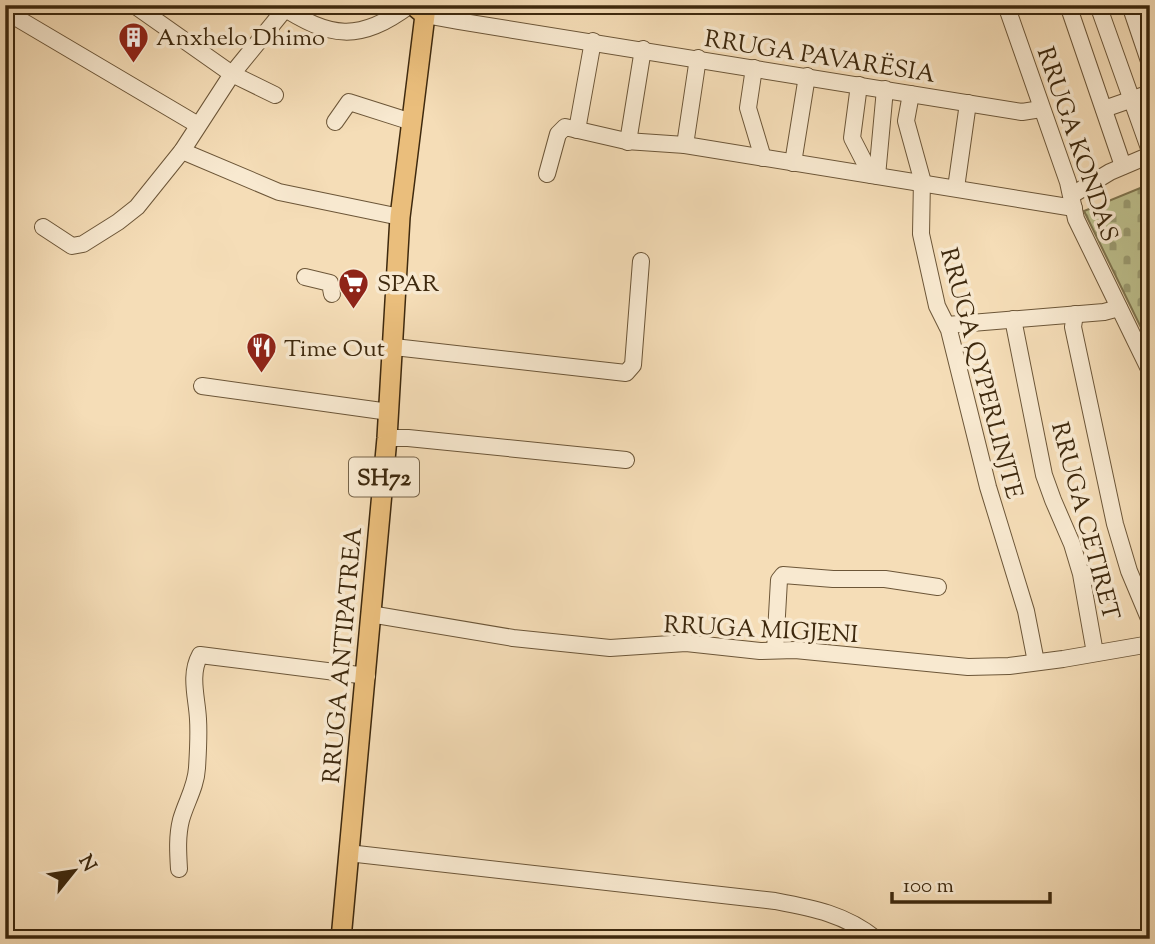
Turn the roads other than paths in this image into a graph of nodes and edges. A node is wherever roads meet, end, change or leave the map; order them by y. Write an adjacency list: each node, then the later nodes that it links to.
1 (134, 5): 14 (street)
2 (1006, 5): 23 (street, RRUGA KONDAS)
3 (1068, 5): 24 (street)
4 (1098, 5): 21 (street)
5 (1130, 5): 12 (street)
6 (282, 7): 7 (street); 14 (street)
7 (419, 8): 9 (street, RRUGA PAVARËSIA); 26 (main road, RRUGA ANTIPATREA / SH72)
8 (5, 11): 27 (street)
9 (593, 41): 10 (street, RRUGA PAVARËSIA); 28 (street)
10 (643, 49): 11 (street, RRUGA PAVARËSIA); 29 (street)
11 (698, 58): 13 (street, RRUGA PAVARËSIA); 30 (street)
12 (1150, 64)
13 (754, 68): 15 (street, RRUGA PAVARËSIA); 33 (street)
14 (232, 74): 20 (street); 27 (street)
15 (807, 76): 16 (street, RRUGA PAVARËSIA); 34 (street)
16 (859, 85): 17 (street, RRUGA PAVARËSIA); 37 (street)
17 (886, 89): 19 (street, RRUGA PAVARËSIA); 37 (street)
18 (1150, 93): 21 (street)
19 (911, 94): 22 (street, RRUGA PAVARËSIA); 38 (street, RRUGA QYPERLINJTE)
20 (275, 95)
21 (1132, 99): 24 (street); 32 (street)
22 (968, 103): 23 (street, RRUGA PAVARËSIA); 39 (street)
23 (1041, 109): 40 (street, RRUGA KONDAS)
24 (1104, 109): 35 (street)
25 (335, 122): 26 (street)
26 (412, 122): 41 (main road, RRUGA ANTIPATREA / SH72)
27 (198, 125): 31 (street)
28 (577, 130): 29 (street); 36 (street)
29 (628, 142): 30 (street)
30 (685, 145): 33 (street)
31 (182, 151): 41 (street); 42 (street)
32 (1150, 153): 35 (street)
33 (764, 159): 34 (street)
34 (793, 163): 37 (street)
35 (1123, 166): 40 (street)
36 (547, 174)
37 (874, 176): 38 (street)
38 (923, 183): 39 (street); 49 (street, RRUGA QYPERLINJTE)
39 (956, 188): 40 (street)
40 (1073, 201): 46 (street, RRUGA KONDAS)
41 (400, 217): 50 (main road, RRUGA ANTIPATREA / SH72)
42 (43, 227)
43 (641, 261): 50 (street)
44 (305, 277): 45 (street)
45 (332, 294)
46 (1119, 308): 47 (street); 51 (street, RRUGA KONDAS)
47 (1075, 314): 48 (street); 58 (street)
48 (1013, 319): 49 (street); 61 (street, RRUGA CETIRET)
49 (947, 325): 62 (street, RRUGA QYPERLINJTE)
50 (394, 347): 53 (main road, RRUGA ANTIPATREA / SH72)
51 (1150, 372)
52 (202, 386): 53 (street)
53 (389, 412): 54 (main road, RRUGA ANTIPATREA / SH72)
54 (387, 438): 55 (street); 57 (main road, RRUGA ANTIPATREA / SH72)
55 (626, 460)
56 (938, 587): 60 (street)
57 (370, 614): 60 (street, RRUGA MIGJENI); 63 (main road, RRUGA ANTIPATREA / SH72)
58 (1150, 621)
59 (1150, 644): 61 (street, RRUGA MIGJENI)
60 (775, 650): 62 (street, RRUGA MIGJENI)
61 (1095, 653): 62 (street, RRUGA MIGJENI)
62 (1036, 662)
63 (367, 676): 64 (main road, RRUGA ANTIPATREA / SH72); 65 (street)
64 (348, 853): 66 (main road, RRUGA ANTIPATREA / SH72); 67 (street)
65 (179, 869)
66 (341, 939)
67 (876, 939)

